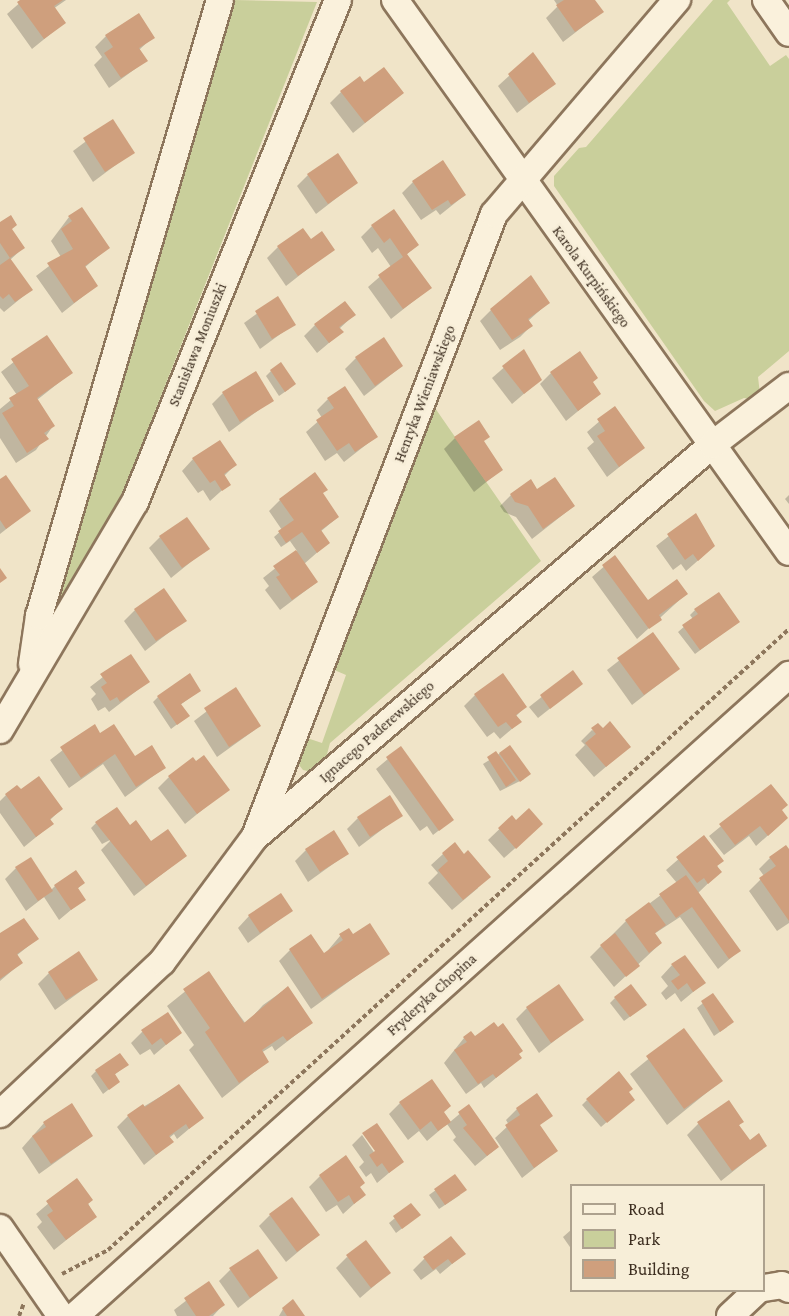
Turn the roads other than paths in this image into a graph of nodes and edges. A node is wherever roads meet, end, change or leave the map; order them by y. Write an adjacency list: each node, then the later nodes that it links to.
1 (220, 0): 12 (street, Stanisława Moniuszki)
2 (338, 0): 12 (street, Stanisława Moniuszki)
3 (395, 0): 7 (street, Karola Kurpińskiego)
4 (677, 0): 7 (street, Henryka Wieniawskiego)
5 (766, 0): 6 (street)
6 (789, 33)
7 (523, 182): 9 (street, Karola Kurpińskiego); 14 (street, Henryka Wieniawskiego)
8 (789, 386): 9 (street, Ignacego Paderewskiego)
9 (712, 445): 10 (street, Karola Kurpińskiego); 14 (street, Ignacego Paderewskiego)
10 (789, 552)
11 (789, 675): 21 (street, Fryderyka Chopina)
12 (30, 676): 13 (street, Stanisława Moniuszki)
13 (0, 730)
14 (255, 837): 15 (street, Ignacego Paderewskiego)
15 (0, 1114)
16 (0, 1228): 20 (street)
17 (765, 1288): 18 (street)
18 (789, 1289)
19 (756, 1292): 22 (street)
20 (61, 1316)
21 (75, 1316)
22 (729, 1316)

